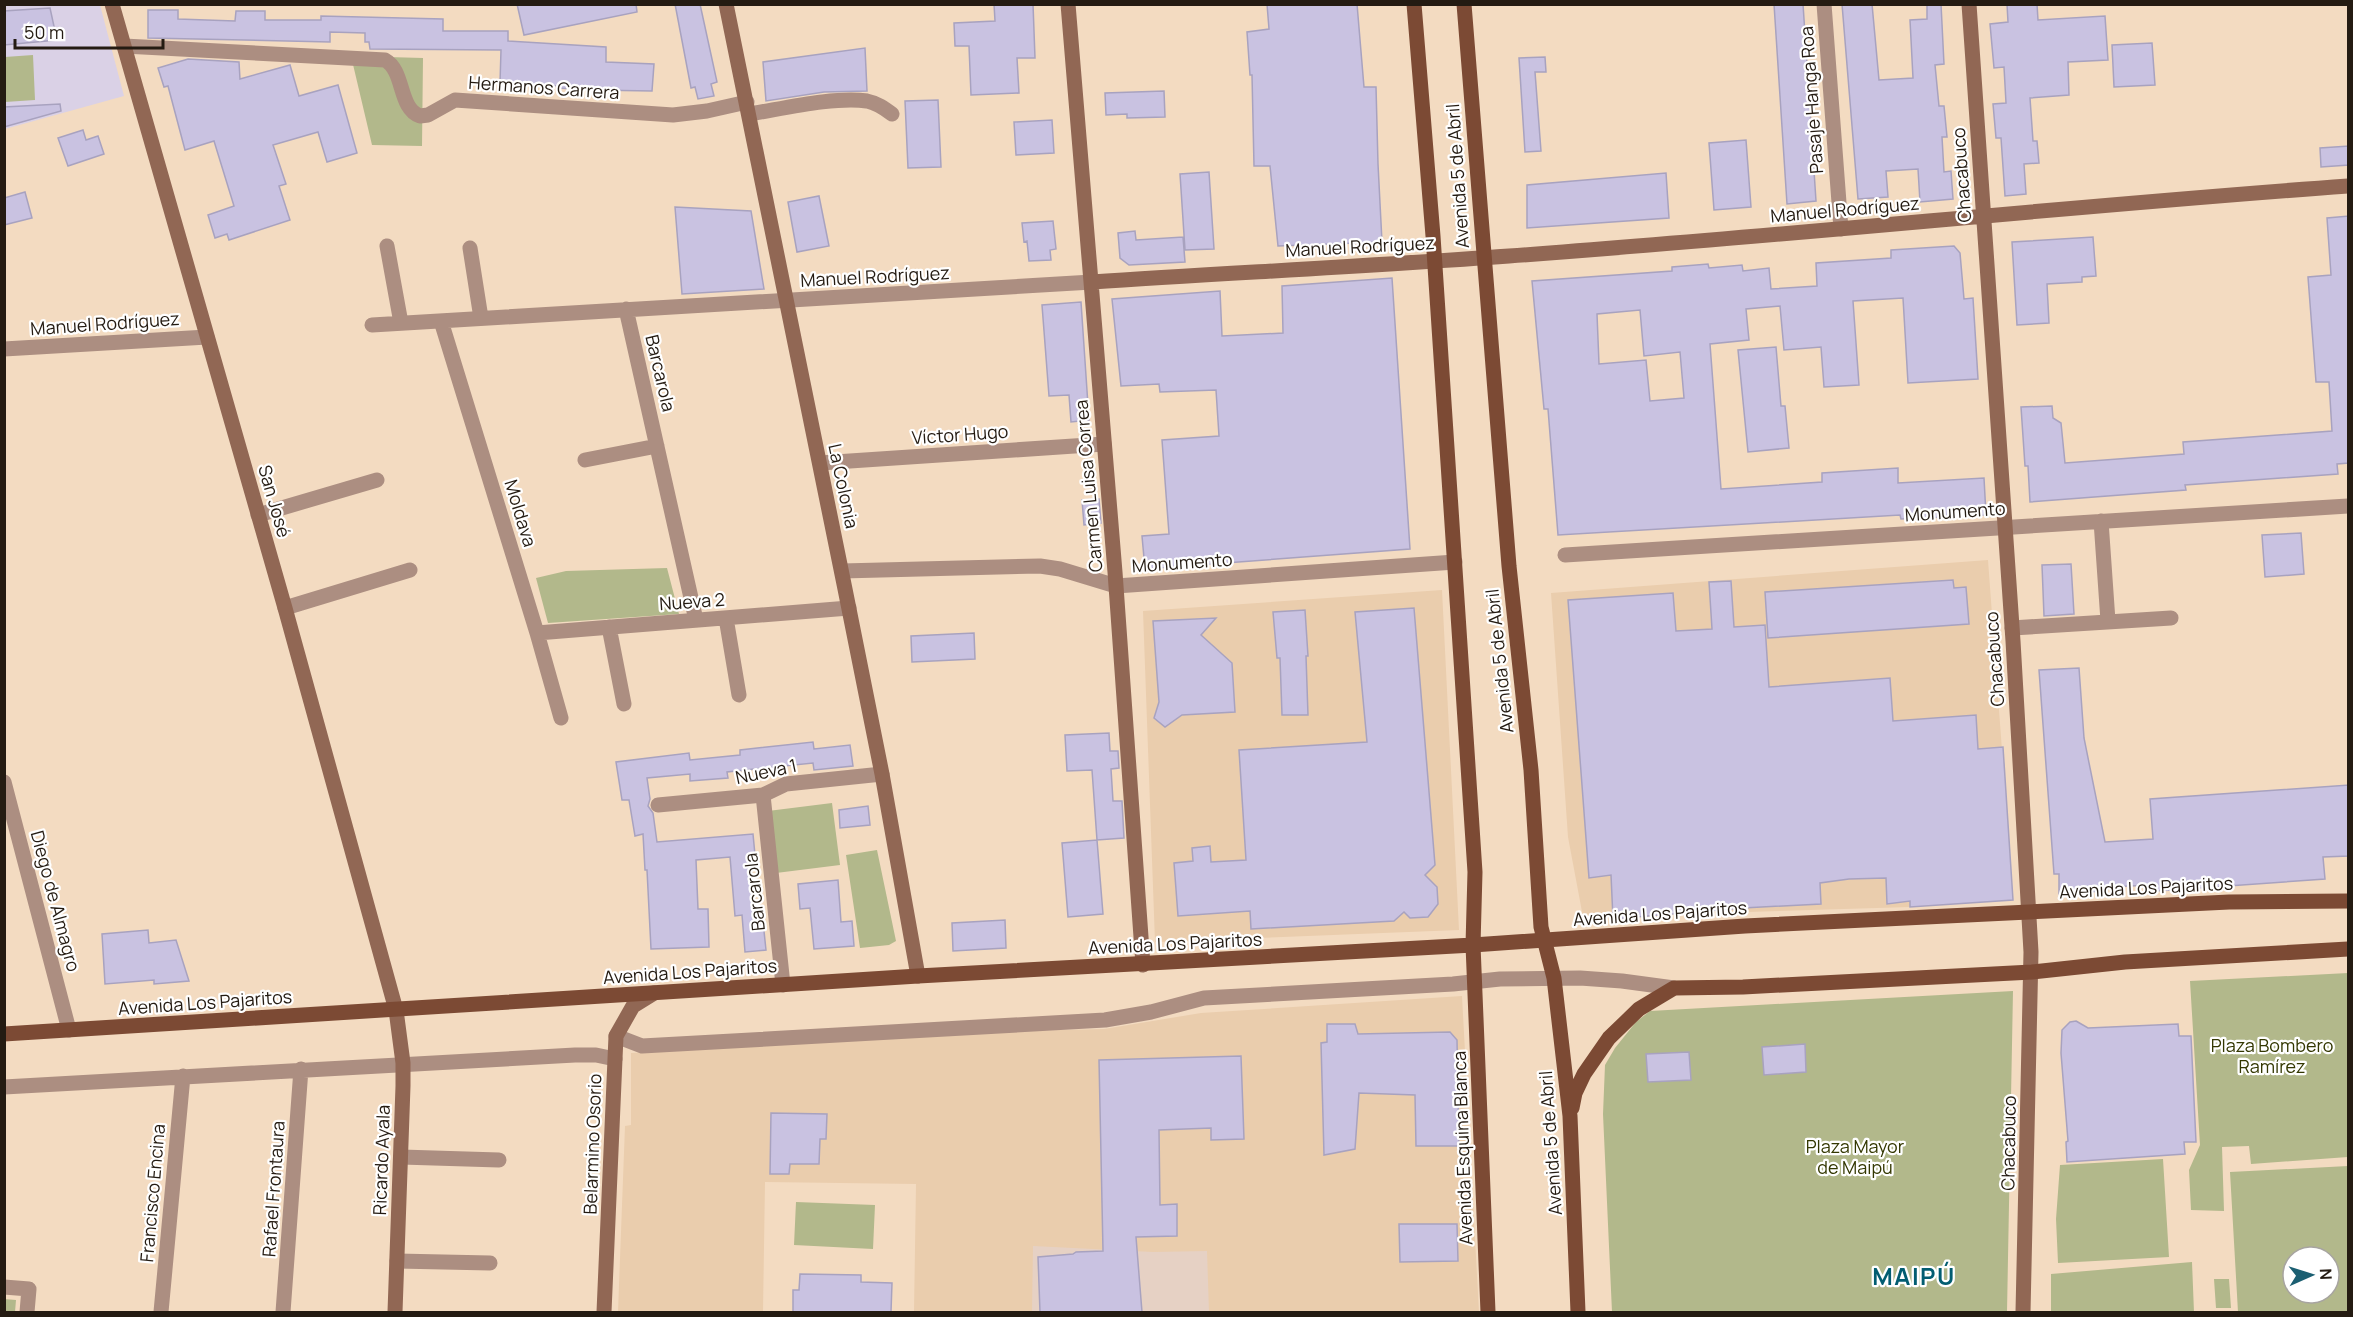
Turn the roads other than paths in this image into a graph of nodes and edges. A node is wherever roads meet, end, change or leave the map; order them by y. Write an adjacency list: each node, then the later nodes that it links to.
1 (112, 4): 8 (street, San José)
2 (726, 4): 9 (street, La Colonia)
3 (1068, 4): 18 (street, Carmen Luisa Correa)
4 (1414, 4): 17 (main road, Avenida 5 de Abril)
5 (1464, 4): 16 (main road, Avenida 5 de Abril)
6 (1824, 4): 13 (street, Pasaje Hanga Roa)
7 (1969, 4): 12 (street, Chacabuco)
8 (124, 46): 9 (street, Hermanos Carrera); 25 (street, San José)
9 (748, 108): 10 (street); 19 (street, La Colonia)
10 (892, 114)
11 (2349, 186): 12 (street, Manuel Rodríguez)
12 (1983, 216): 13 (street, Manuel Rodríguez); 35 (street, Chacabuco)
13 (1841, 229): 16 (street, Manuel Rodríguez)
14 (387, 246): 23 (street)
15 (470, 248): 21 (street)
16 (1483, 258): 17 (street, Manuel Rodríguez); 59 (main road, Avenida 5 de Abril)
17 (1434, 261): 18 (street, Manuel Rodríguez); 37 (main road, Avenida 5 de Abril)
18 (1092, 282): 19 (street, Manuel Rodríguez); 27 (street, Carmen Luisa Correa)
19 (786, 301): 20 (street, Manuel Rodríguez); 30 (street, La Colonia)
20 (626, 309): 21 (street, Manuel Rodríguez); 28 (street, Barcarola)
21 (481, 318): 22 (street, Manuel Rodríguez)
22 (441, 321): 23 (street, Manuel Rodríguez); 49 (street, Moldava)
23 (401, 323): 24 (street, Manuel Rodríguez)
24 (372, 325)
25 (207, 336): 26 (street, Manuel Rodríguez); 33 (street, San José)
26 (4, 349)
27 (1104, 444): 30 (street, Víctor Hugo); 40 (street, Carmen Luisa Correa)
28 (657, 446): 29 (street); 45 (street, Barcarola)
29 (585, 460)
30 (820, 462): 39 (street, La Colonia)
31 (377, 480): 33 (street)
32 (2349, 506): 34 (street, Monumento)
33 (258, 515): 41 (street, San José)
34 (2101, 521): 35 (street, Monumento); 46 (street)
35 (2005, 527): 36 (street, Monumento); 48 (street, Chacabuco)
36 (1565, 555)
37 (1455, 562): 40 (street, Monumento); 60 (main road, Avenida 5 de Abril)
38 (410, 570): 41 (street)
39 (842, 571): 40 (street, Monumento); 42 (street, La Colonia)
40 (1116, 586): 62 (street, Carmen Luisa Correa)
41 (285, 608): 70 (street, San José)
42 (849, 608): 43 (street, Nueva 2); 53 (street, La Colonia)
43 (726, 618): 45 (street, Nueva 2); 50 (street)
44 (2171, 618): 46 (street)
45 (696, 620): 47 (street, Nueva 2)
46 (2108, 621): 48 (street)
47 (609, 627): 49 (street, Nueva 2); 51 (street)
48 (2012, 628): 58 (street, Chacabuco)
49 (537, 633): 52 (street, Moldava)
50 (739, 695)
51 (624, 704)
52 (561, 718)
53 (882, 774): 55 (street, Nueva 1); 64 (street, La Colonia)
54 (4, 782): 71 (street, Diego de Almagro)
55 (763, 795): 56 (street, Nueva 1); 67 (street, Barcarola)
56 (658, 805)
57 (2349, 901): 58 (main road, Avenida Los Pajaritos)
58 (2029, 912): 59 (main road, Avenida Los Pajaritos); 63 (street, Chacabuco)
59 (1545, 941): 60 (main road, Avenida Los Pajaritos); 65 (main road, Avenida 5 de Abril)
60 (1473, 945): 62 (main road, Avenida Los Pajaritos); 66 (main road, Avenida 5 de Abril)
61 (2349, 948): 63 (main road)
62 (1143, 965): 64 (main road, Avenida Los Pajaritos)
63 (2032, 972): 68 (main road); 92 (street, Chacabuco)
64 (918, 976): 67 (main road, Avenida Los Pajaritos)
65 (1554, 978): 66 (street); 68 (street); 79 (main road, Avenida 5 de Abril)
66 (1475, 983): 73 (street); 90 (main road, Avenida Esquina Blanca)
67 (783, 985): 69 (main road, Avenida Los Pajaritos)
68 (1674, 988): 79 (main road)
69 (654, 993): 70 (main road, Avenida Los Pajaritos); 73 (street, Belarmino Osorio)
70 (396, 1010): 71 (main road, Avenida Los Pajaritos); 75 (street, Ricardo Ayala)
71 (69, 1030): 72 (main road, Avenida Los Pajaritos)
72 (4, 1034)
73 (616, 1036): 74 (street, Belarmino Osorio)
74 (615, 1059): 75 (street); 89 (street, Belarmino Osorio)
75 (403, 1063): 76 (street); 80 (street, Ricardo Ayala)
76 (301, 1069): 77 (street); 87 (street, Rafael Frontaura)
77 (183, 1076): 78 (street); 86 (street, Francisco Encina)
78 (4, 1087)
79 (1570, 1116): 91 (main road, Avenida 5 de Abril)
80 (401, 1157): 81 (street); 82 (street, Ricardo Ayala)
81 (499, 1160)
82 (397, 1261): 83 (street); 88 (street, Ricardo Ayala)
83 (490, 1263)
84 (4, 1287): 85 (street)
85 (27, 1312)
86 (161, 1312)
87 (283, 1312)
88 (395, 1312)
89 (604, 1312)
90 (1488, 1312)
91 (1578, 1312)
92 (2023, 1312)

